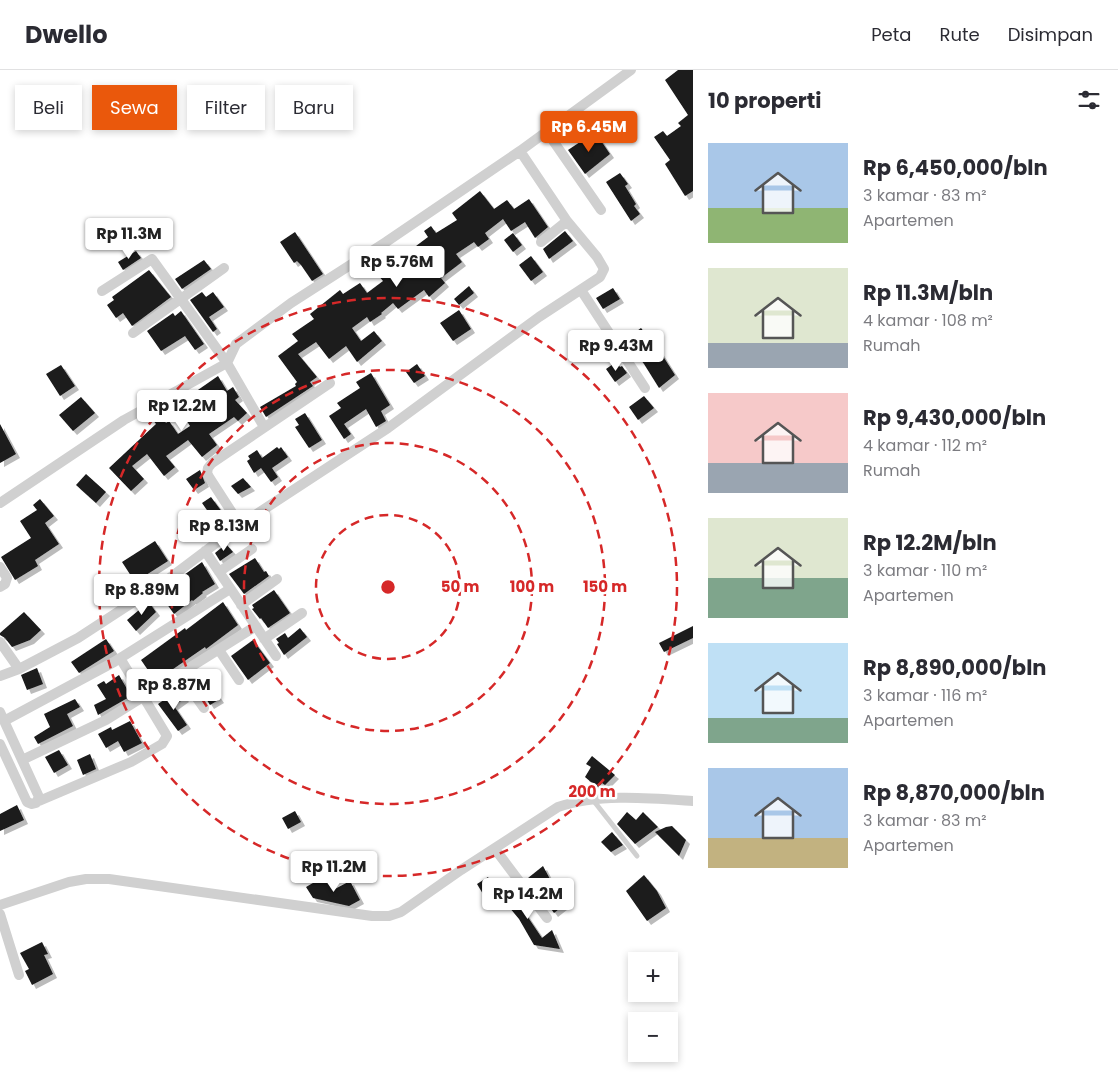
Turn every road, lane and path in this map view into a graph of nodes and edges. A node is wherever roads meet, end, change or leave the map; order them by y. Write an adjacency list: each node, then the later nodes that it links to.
1 (631, 70): 2 (street)
2 (547, 132): 3 (street); 4 (street)
3 (520, 151): 5 (street); 12 (street)
4 (601, 210)
5 (567, 221): 6 (street); 8 (street)
6 (541, 242)
7 (224, 268): 10 (street)
8 (581, 290): 14 (street); 17 (street)
9 (102, 291): 10 (street)
10 (181, 299): 11 (street); 12 (street)
11 (133, 333)
12 (227, 363): 15 (street); 16 (street)
13 (330, 383): 15 (street)
14 (645, 388)
15 (264, 427): 17 (street)
16 (0, 503)
17 (240, 525): 19 (street)
18 (252, 549): 21 (street)
19 (205, 551): 21 (street); 33 (street)
20 (0, 568): 23 (street)
21 (219, 572): 24 (street)
22 (278, 578): 25 (street)
23 (0, 587)
24 (230, 589): 25 (street); 32 (street)
25 (241, 604): 27 (street)
26 (302, 613): 28 (street)
27 (256, 626): 28 (street); 30 (street)
28 (264, 639): 31 (street)
29 (0, 642): 33 (street)
30 (219, 650): 34 (street); 36 (street)
31 (276, 656)
32 (120, 658): 37 (street); 39 (street)
33 (19, 669): 35 (street)
34 (180, 674): 37 (street); 38 (street)
35 (0, 676)
36 (239, 680)
37 (142, 698): 41 (street); 43 (street)
38 (204, 708)
39 (2, 717): 41 (street)
40 (0, 744): 43 (street)
41 (22, 760): 43 (street)
42 (593, 800): 44 (street); 45 (street); 46 (lane)
43 (39, 801)
44 (693, 801)
45 (495, 849): 47 (street); 49 (street)
46 (637, 856)
47 (0, 904)
48 (0, 914): 50 (street)
49 (547, 918)
50 (19, 975)

